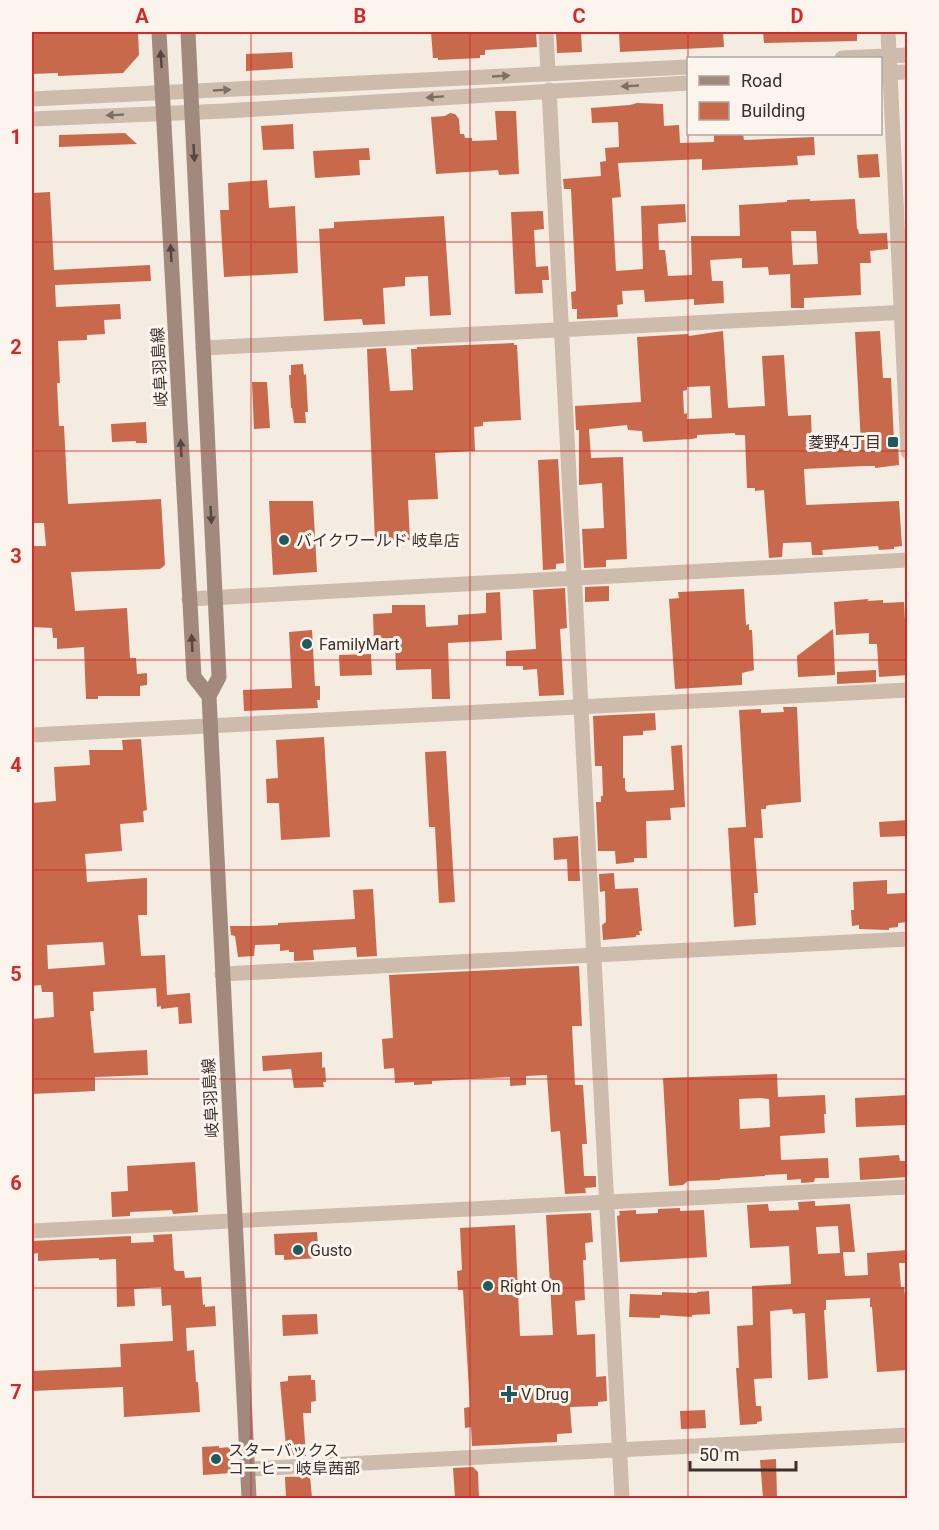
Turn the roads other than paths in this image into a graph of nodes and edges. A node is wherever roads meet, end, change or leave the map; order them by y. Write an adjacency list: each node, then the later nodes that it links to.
1 (159, 32): 15 (main road, 岐阜羽島線, one-way to 1)
2 (188, 32): 14 (main road, 岐阜羽島線)
3 (546, 32): 11 (street)
4 (888, 32): 6 (street)
5 (908, 55): 6 (street)
6 (889, 56): 7 (street); 10 (street)
7 (866, 57)
8 (687, 67): 11 (street)
9 (908, 72): 10 (street)
10 (885, 73): 20 (street)
11 (548, 74): 14 (street, one-way to 11)
12 (687, 83): 13 (street, one-way to 13)
13 (549, 90): 18 (street, one-way to 18); 21 (street)
14 (191, 91): 15 (street); 18 (main road, 岐阜羽島線)
15 (164, 92): 16 (street); 17 (main road, 岐阜羽島線)
16 (32, 99)
17 (165, 112): 18 (street); 19 (street, one-way to 19); 27 (main road, 岐阜羽島線, one-way to 17)
18 (192, 112): 22 (main road, 岐阜羽島線, one-way to 22)
19 (32, 118)
20 (904, 312): 21 (street); 23 (street)
21 (562, 330): 22 (street); 25 (street)
22 (203, 348): 26 (main road, 岐阜羽島線, one-way to 26)
23 (908, 452)
24 (908, 560): 25 (street)
25 (575, 579): 26 (street); 30 (street)
26 (215, 597): 27 (street); 29 (main road, 岐阜羽島線)
27 (189, 598): 29 (main road, 岐阜羽島線, one-way to 27)
28 (908, 690): 30 (street)
29 (209, 696): 31 (main road, 岐阜羽島線)
30 (581, 706): 31 (street); 34 (street)
31 (211, 727): 32 (street); 35 (main road, 岐阜羽島線)
32 (32, 735)
33 (908, 939): 34 (street)
34 (594, 954): 35 (street); 37 (street)
35 (222, 974): 38 (main road, 岐阜羽島線)
36 (908, 1187): 37 (street)
37 (608, 1202): 38 (street); 41 (street)
38 (234, 1221): 39 (street); 42 (main road, 岐阜羽島線)
39 (32, 1231)
40 (908, 1435): 41 (street)
41 (619, 1449): 42 (street); 44 (street)
42 (247, 1469): 43 (main road, 岐阜羽島線)
43 (249, 1498)
44 (622, 1498)

